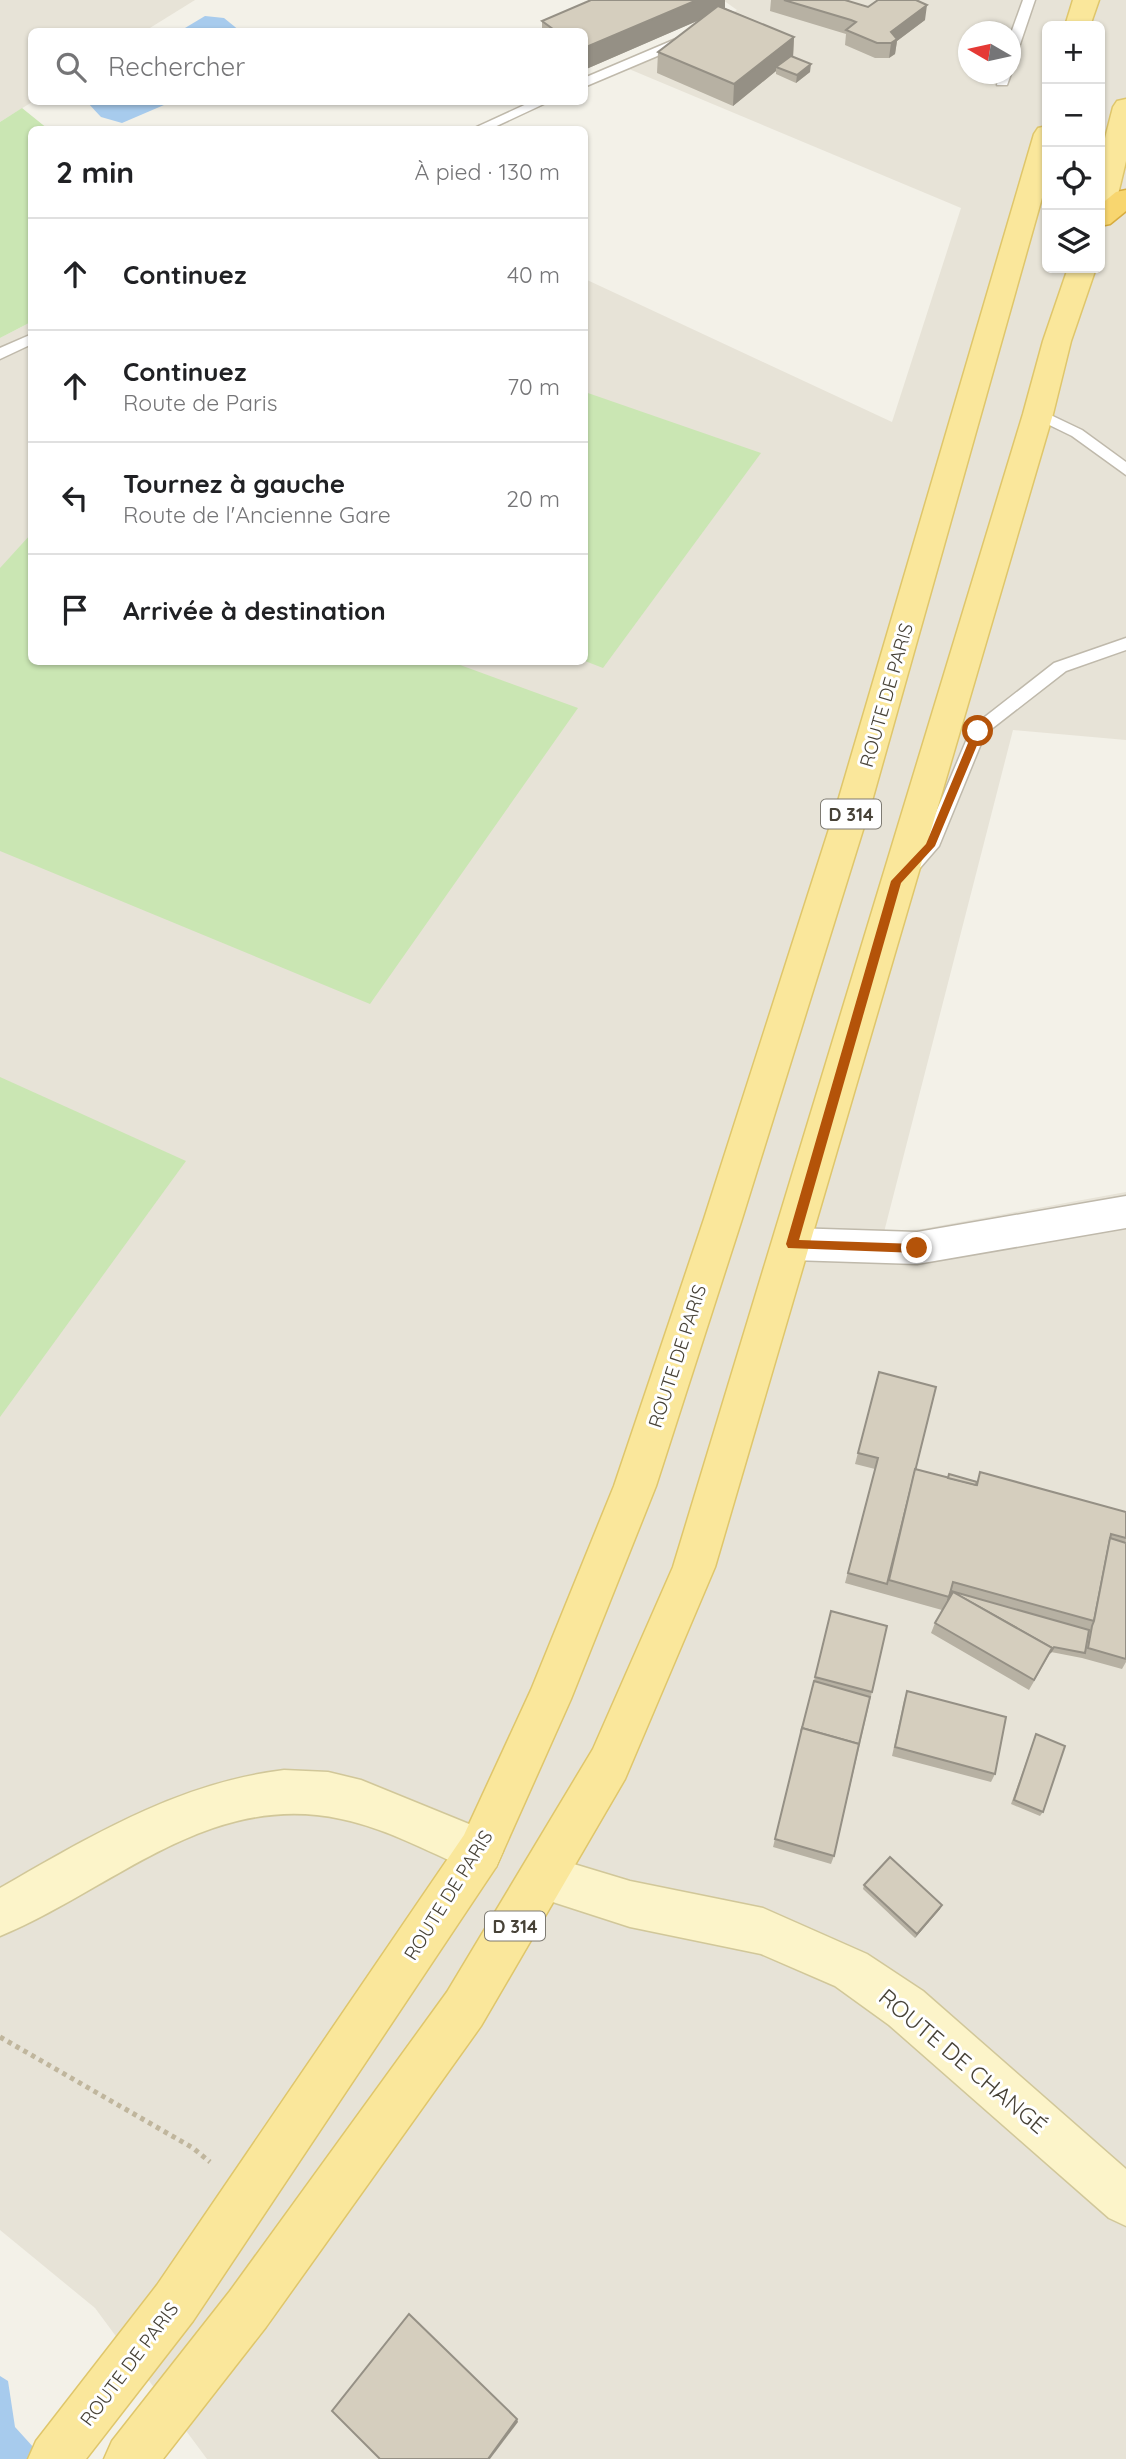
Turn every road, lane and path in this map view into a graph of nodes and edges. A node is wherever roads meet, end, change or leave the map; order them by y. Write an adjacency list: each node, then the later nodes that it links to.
1 (1028, 0): 3 (lane)
2 (1086, 0): 4 (main road)
3 (1021, 21)
4 (1080, 21)
5 (694, 36): 6 (lane)
6 (588, 81)
7 (534, 105): 9 (lane)
8 (1126, 107): 12 (main road)
9 (484, 126)
10 (1043, 147): 23 (main road, ROUTE DE PARIS / D 314)
11 (1126, 198): 13 (highway)
12 (1100, 210)
13 (1105, 214)
14 (1080, 273): 17 (main road, D 314)
15 (28, 340): 16 (lane)
16 (0, 354)
17 (1038, 414): 18 (lane); 20 (main road, D 314)
18 (1126, 470)
19 (1126, 644): 20 (lane)
20 (896, 881): 22 (main road, D 314)
21 (1126, 1212): 22 (street)
22 (792, 1244): 24 (main road, D 314)
23 (480, 1851): 25 (street); 27 (main road, ROUTE DE PARIS / D 314)
24 (544, 1878): 28 (street, ROUTE DE CHANGÉ); 29 (main road, D 314)
25 (0, 1913)
26 (0, 2038): 27 (path)
27 (250, 2195): 30 (main road, ROUTE DE PARIS / D 314)
28 (1126, 2201)
29 (133, 2455)
30 (54, 2459)

